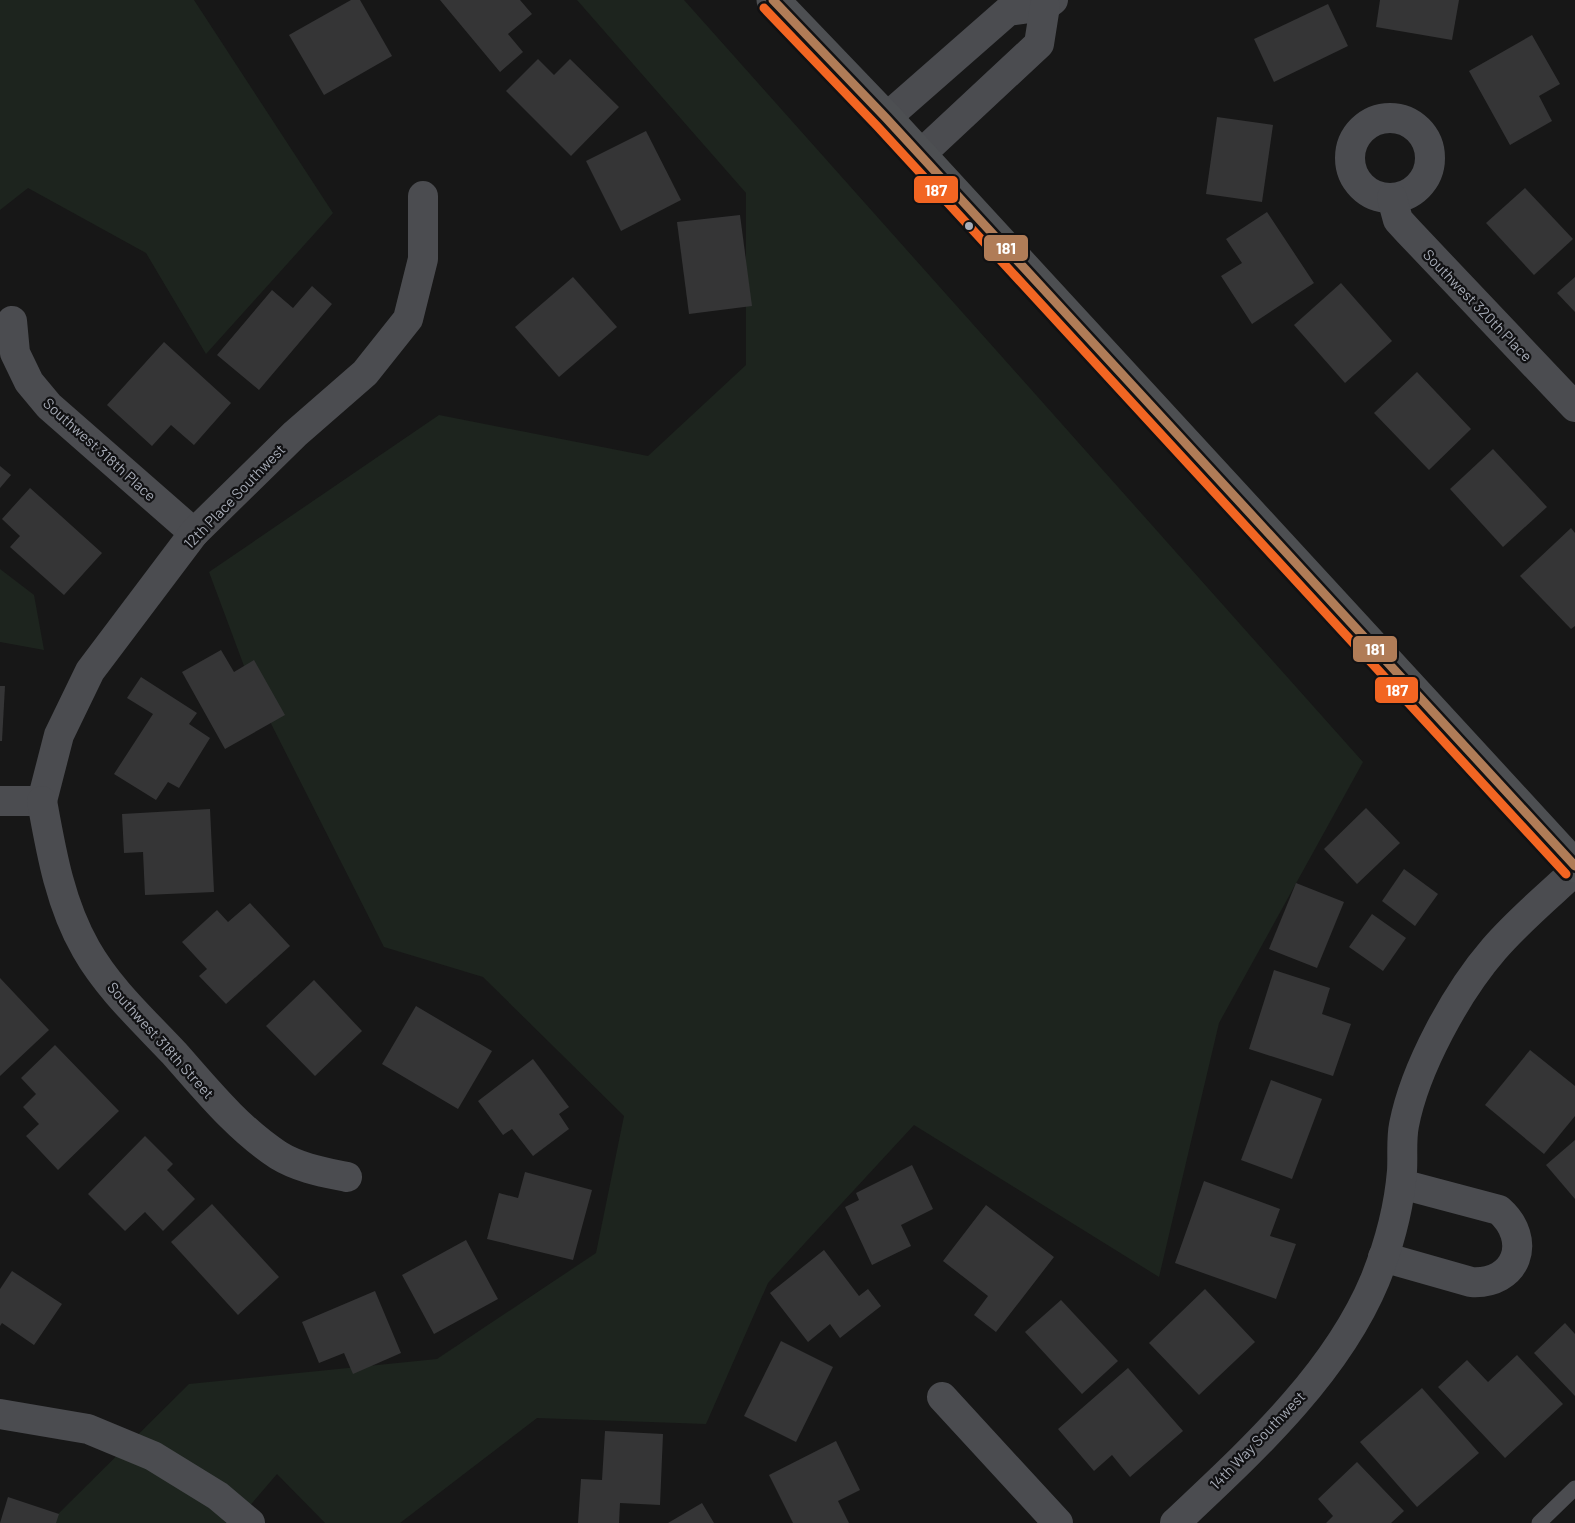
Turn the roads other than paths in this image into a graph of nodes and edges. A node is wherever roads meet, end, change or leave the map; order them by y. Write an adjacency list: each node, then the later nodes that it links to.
1 (773, 0): 3 (main road)
2 (1049, 3): 3 (street); 4 (street)
3 (886, 118): 4 (main road)
4 (920, 155): 12 (main road)
5 (423, 196): 9 (street, 12th Place Southwest)
6 (1392, 198): 8 (street, Southwest 320th Place)
7 (12, 321): 9 (street, Southwest 318th Place)
8 (1575, 407)
9 (194, 533): 11 (street, 12th Place Southwest)
10 (0, 801): 11 (street)
11 (42, 801): 13 (street, Southwest 318th Street)
12 (1575, 868): 14 (street, 14th Way Southwest)
13 (347, 1177)
14 (1401, 1184): 15 (street, 14th Way Southwest); 15 (street)
15 (1383, 1257): 21 (street, 14th Way Southwest)
16 (942, 1397): 20 (street)
17 (0, 1414): 19 (street)
18 (1575, 1488): 22 (lane)
19 (250, 1523)
20 (1058, 1523)
21 (1175, 1523)
22 (1539, 1523)

